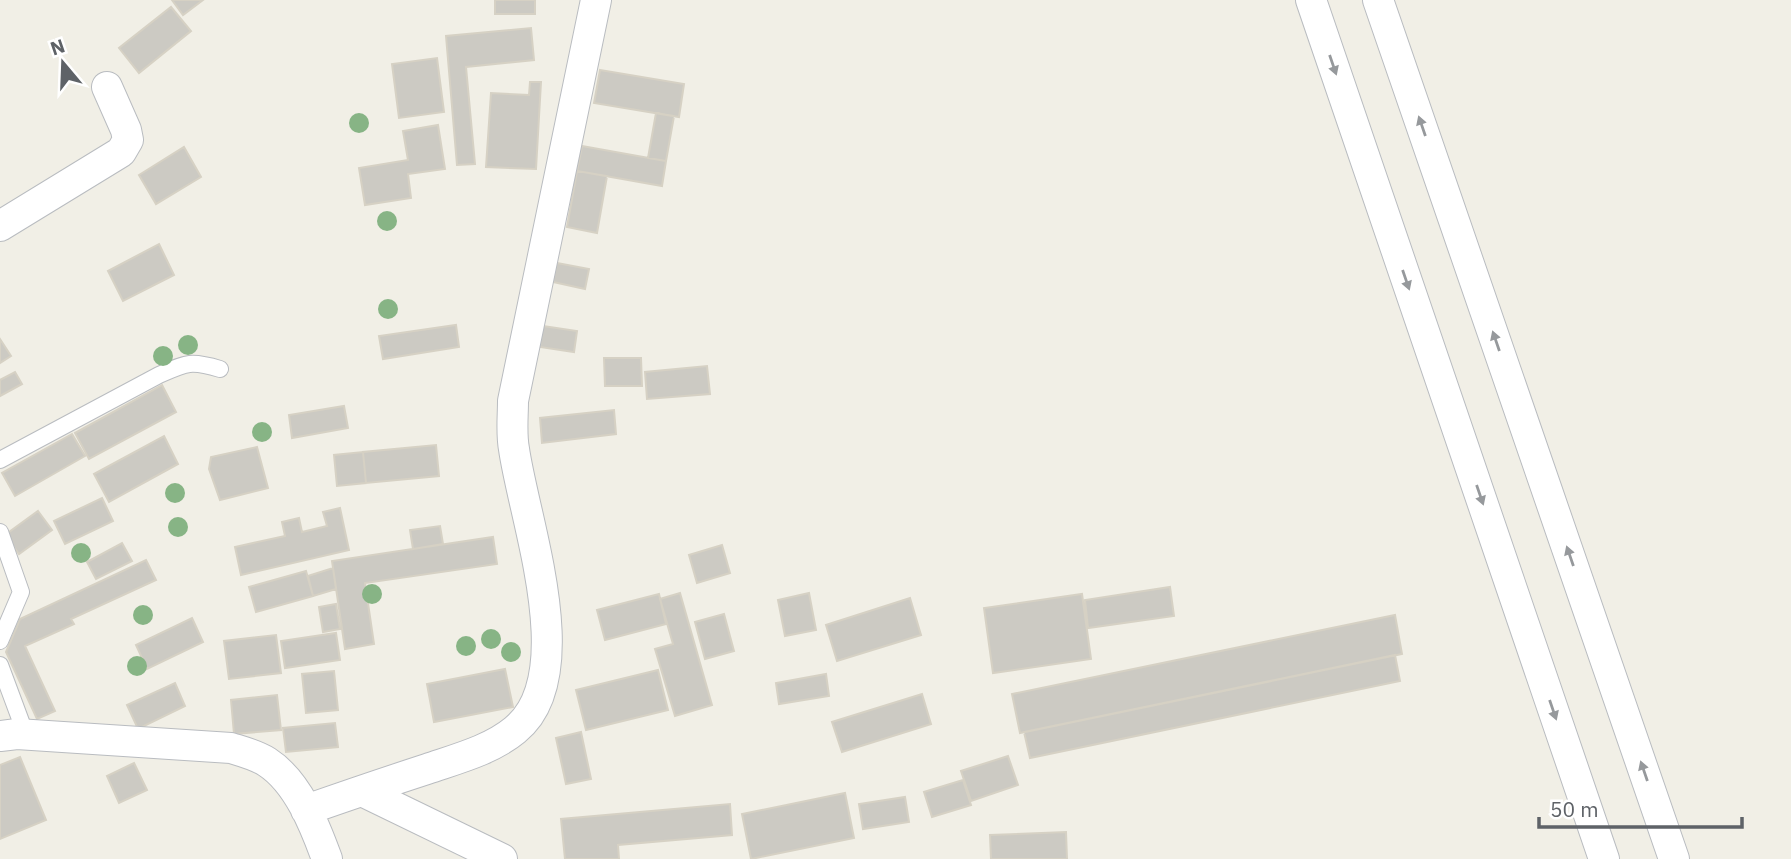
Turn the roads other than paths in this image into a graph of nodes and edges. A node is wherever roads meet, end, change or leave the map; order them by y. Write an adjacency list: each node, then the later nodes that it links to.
1 (596, 0): 12 (street)
2 (1311, 0): 16 (street, one-way to 16)
3 (1378, 0): 17 (street, one-way to 3)
4 (107, 87): 5 (street)
5 (0, 226)
6 (219, 369): 7 (lane)
7 (0, 460)
8 (0, 532): 9 (lane)
9 (0, 641)
10 (0, 665): 11 (lane)
11 (13, 735): 13 (street)
12 (362, 791): 13 (street); 15 (street)
13 (306, 810): 14 (street)
14 (327, 859)
15 (502, 859)
16 (1604, 859)
17 (1674, 859)

